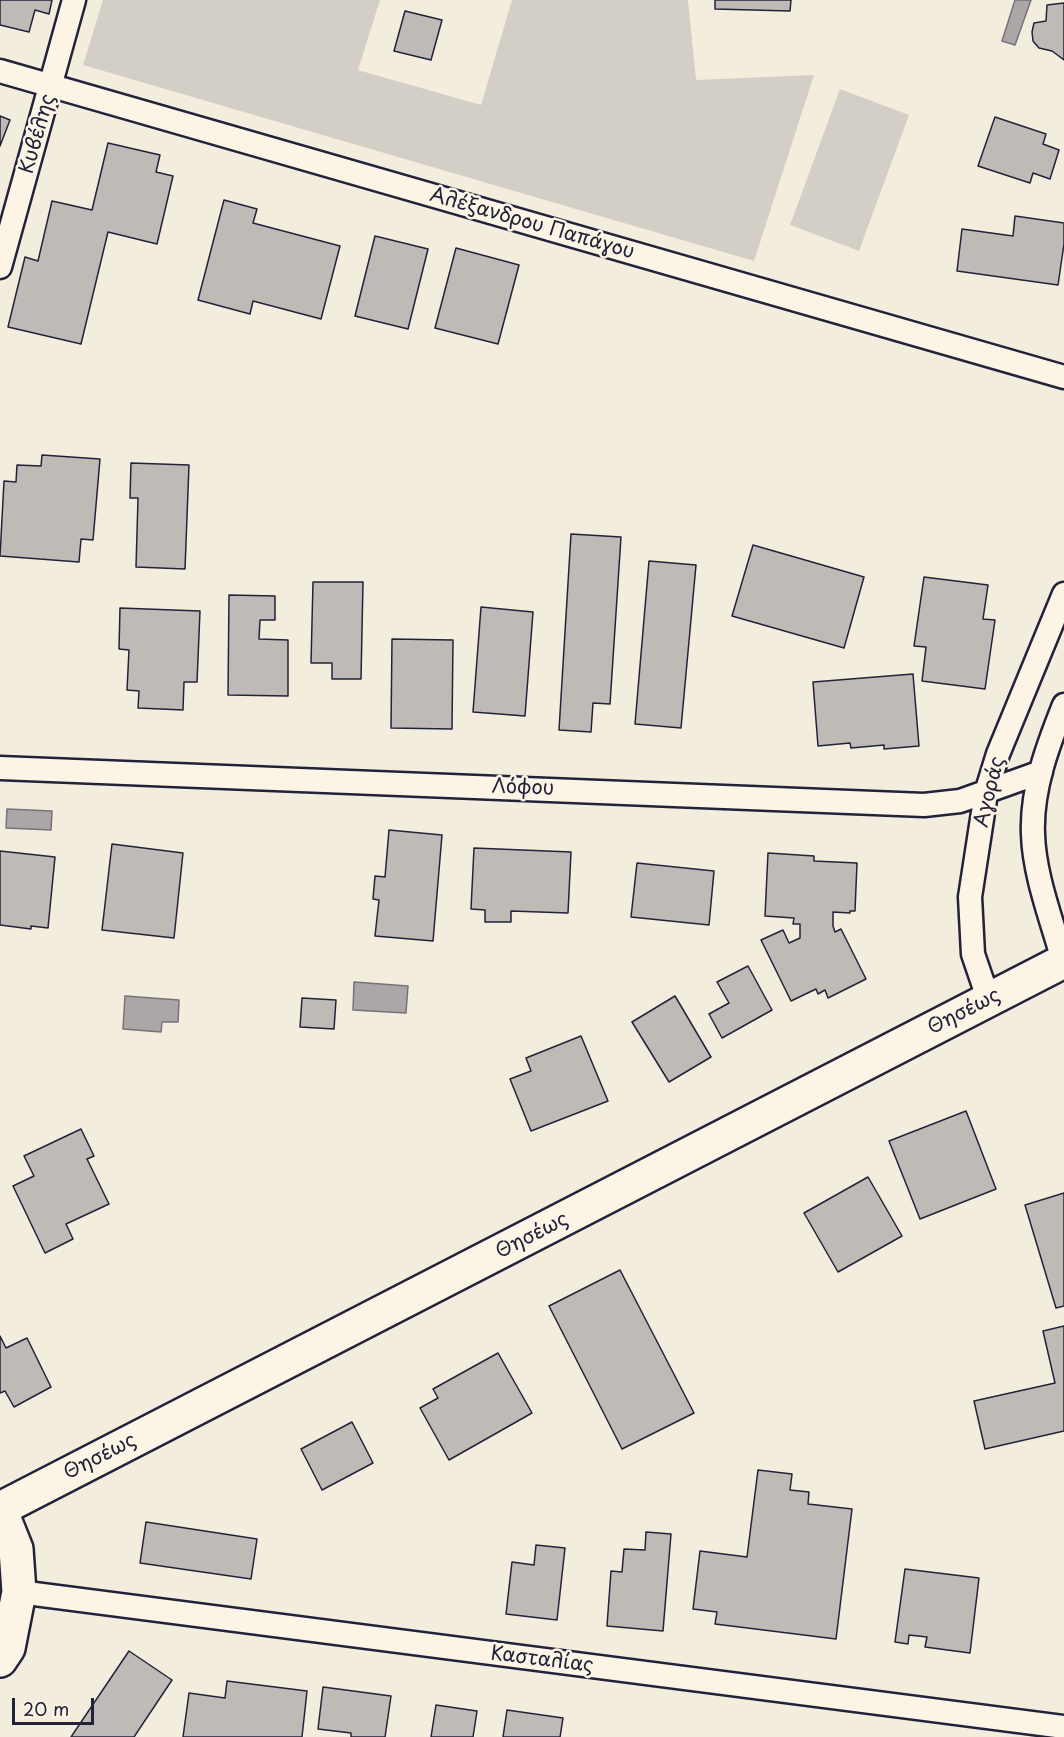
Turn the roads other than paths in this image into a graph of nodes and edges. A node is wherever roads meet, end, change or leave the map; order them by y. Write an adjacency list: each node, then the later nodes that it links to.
1 (74, 0): 3 (street, Κυβέλης)
2 (0, 71): 3 (street, Αλέξανδρου Παπάγου)
3 (52, 85): 4 (street, Κυβέλης); 5 (street, Αλέξανδρου Παπάγου)
4 (0, 267)
5 (1064, 377)
6 (1064, 594): 10 (street, Αγοράς)
7 (1064, 705): 9 (street)
8 (0, 768): 10 (street, Λόφου)
9 (1041, 772): 10 (street, Λόφου); 11 (street)
10 (986, 793): 12 (street, Αγοράς)
11 (1064, 962): 12 (main road, Θησέως)
12 (988, 998): 13 (main road, Θησέως)
13 (0, 1509): 14 (main road)
14 (20, 1592): 15 (main road); 16 (street, Κασταλίας)
15 (0, 1660)
16 (1064, 1727)

